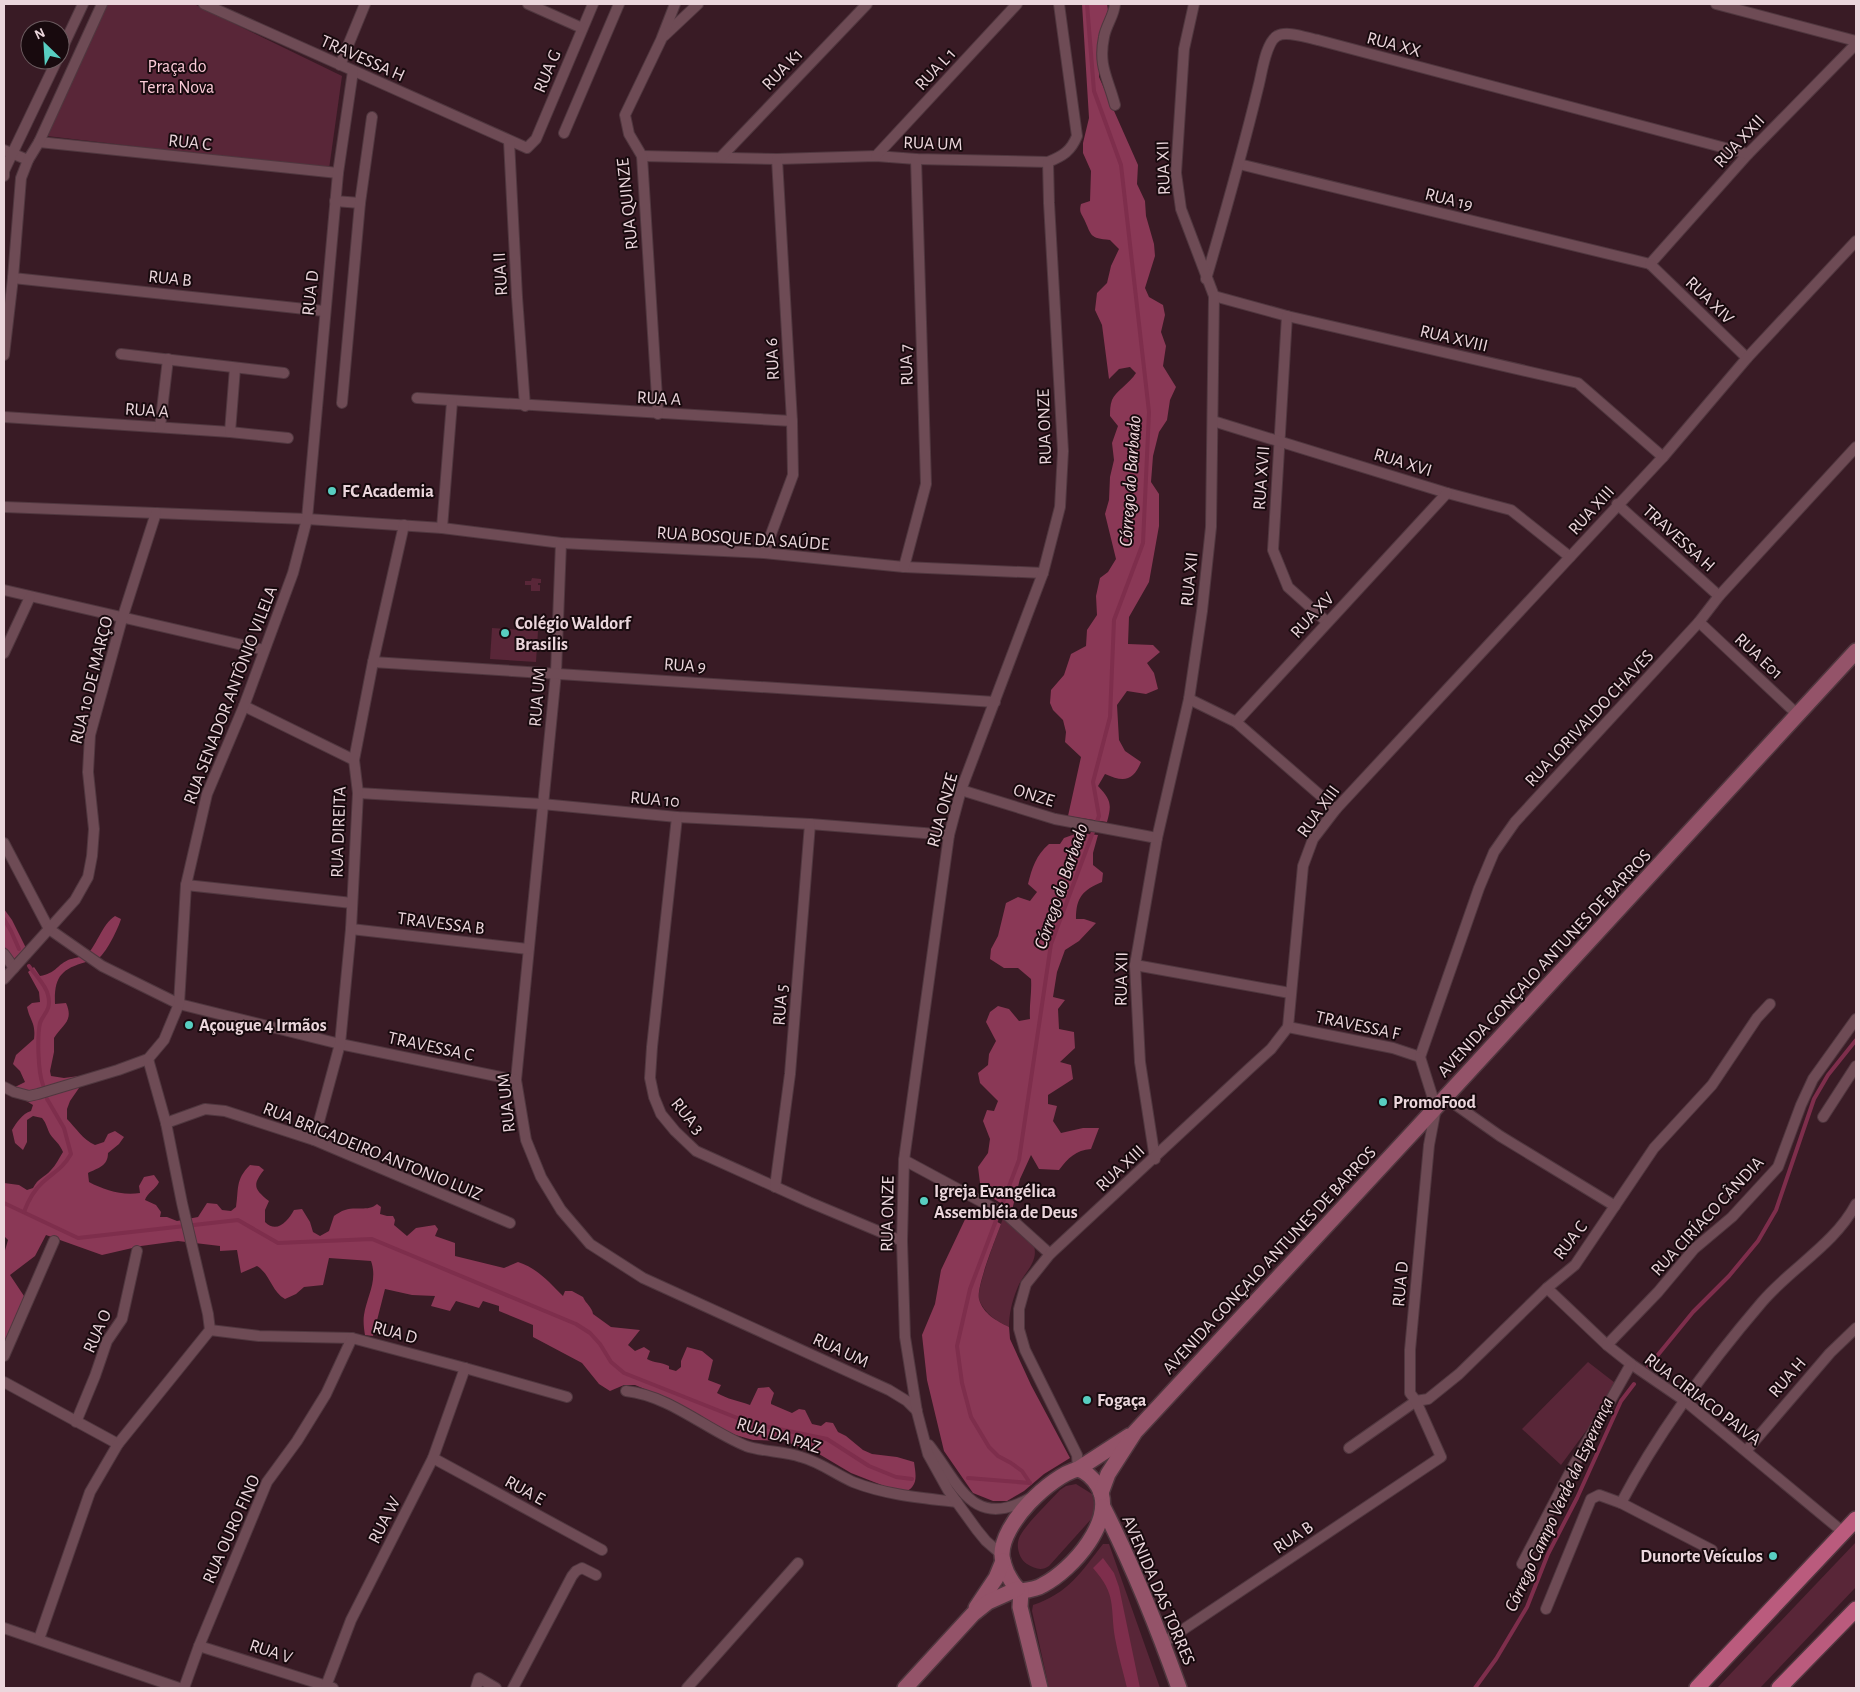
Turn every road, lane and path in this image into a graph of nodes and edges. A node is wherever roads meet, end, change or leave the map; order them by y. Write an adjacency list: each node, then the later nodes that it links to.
1 (83, 4): 17 (street)
2 (102, 4): 27 (street)
3 (204, 4): 20 (street, TRAVESSA H)
4 (365, 4): 20 (street)
5 (528, 4): 16 (street)
6 (593, 4): 16 (street, RUA G)
7 (619, 4): 25 (street)
8 (675, 4): 18 (street, RUA QUINZE)
9 (698, 4): 18 (street)
10 (867, 4): 32 (street, RUA K1)
11 (1017, 4): 31 (street, RUA L 1)
12 (1059, 4): 36 (street)
13 (1115, 4): 23 (street)
14 (1194, 4): 47 (street, RUA XII)
15 (1716, 4): 19 (street)
16 (582, 28): 26 (street, RUA G)
17 (70, 32)
18 (661, 40): 30 (street, RUA QUINZE)
19 (1856, 43): 29 (street, RUA XXII)
20 (340, 65): 22 (street, TRAVESSA H)
21 (52, 70): 28 (street)
22 (352, 71): 26 (street, TRAVESSA H); 39 (street, RUA D)
23 (1114, 105)
24 (372, 117): 43 (street)
25 (564, 133)
26 (509, 140): 60 (street, RUA II)
27 (39, 142): 35 (street); 39 (street, RUA C)
28 (8, 152): 35 (street); 38 (street)
29 (1748, 154): 37 (street, RUA XX); 45 (street, RUA XXII)
30 (642, 156): 32 (street, RUA UM); 61 (street, RUA QUINZE)
31 (876, 156): 33 (street, RUA UM); 34 (street, RUA UM)
32 (721, 157): 33 (street, RUA UM)
33 (777, 158): 63 (street, RUA 6)
34 (916, 159): 36 (street, RUA UM); 81 (street, RUA 7)
35 (28, 160): 41 (street)
36 (1048, 162): 82 (street, RUA ONZE)
37 (1239, 164): 45 (street, RUA 19); 47 (street, RUA XX)
38 (4, 170): 40 (street); 41 (street)
39 (338, 174): 42 (street, RUA D)
40 (4, 176)
41 (21, 178): 46 (street)
42 (335, 201): 43 (street); 49 (street, RUA D)
43 (360, 203): 59 (street)
44 (1856, 241): 53 (street, RUA XIII)
45 (1650, 264): 53 (street, RUA XIV)
46 (13, 278): 49 (street, RUA B); 52 (street)
47 (1206, 279): 48 (street, RUA XII)
48 (1214, 296): 50 (street, RUA XVIII); 64 (street, RUA XII)
49 (324, 310): 75 (street, RUA D)
50 (1287, 316): 68 (street, RUA XVII); 70 (street, RUA XVIII)
51 (121, 354): 54 (street)
52 (4, 355)
53 (1747, 358): 70 (street, RUA XIII)
54 (168, 359): 55 (street); 65 (street)
55 (235, 368): 56 (street); 66 (street)
56 (284, 373)
57 (417, 398): 58 (street, RUA A)
58 (452, 402): 60 (street, RUA A); 77 (street)
59 (342, 403)
60 (525, 406): 61 (street, RUA A)
61 (658, 414): 63 (street, RUA A)
62 (4, 417): 65 (street, RUA A)
63 (792, 421): 79 (street, RUA 6)
64 (1213, 421): 68 (street, RUA XVI); 94 (street, RUA XII)
65 (160, 427): 66 (street, RUA A)
66 (230, 432): 67 (street, RUA A)
67 (288, 438)
68 (1280, 441): 71 (street, RUA XVI); 87 (street, RUA XVII)
69 (1856, 447): 84 (street, RUA LORIVALDO CHAVES)
70 (1662, 456): 72 (street, RUA XIII)
71 (1447, 493): 80 (street, RUA XVI); 87 (street, RUA XV)
72 (1618, 504): 80 (street, RUA XIII); 84 (street, TRAVESSA H)
73 (4, 507): 74 (street, RUA BOSQUE DA SAÚDE)
74 (156, 513): 75 (street, RUA BOSQUE DA SAÚDE); 86 (street, RUA 10 DE MARÇO)
75 (307, 519): 76 (street, RUA BOSQUE DA SAÚDE); 89 (street, RUA SENADOR ANTÔNIO VILELA)
76 (404, 525): 77 (street, RUA BOSQUE DA SAÚDE); 92 (street, RUA DIREITA)
77 (442, 528): 78 (street, RUA BOSQUE DA SAÚDE)
78 (561, 543): 79 (street, RUA BOSQUE DA SAÚDE); 93 (street, RUA UM)
79 (764, 553): 81 (street, RUA BOSQUE DA SAÚDE)
80 (1570, 557): 103 (street, RUA XIII)
81 (904, 567): 82 (street, RUA BOSQUE DA SAÚDE)
82 (1043, 573): 95 (street, RUA ONZE)
83 (4, 590): 85 (street)
84 (1719, 596): 88 (street, RUA LORIVALDO CHAVES)
85 (30, 597): 86 (street); 90 (street)
86 (122, 619): 89 (street); 111 (street, RUA 10 DE MARÇO)
87 (1328, 622): 98 (street, RUA XV)
88 (1699, 622): 97 (street, RUA E01); 124 (street, RUA LORIVALDO CHAVES)
89 (264, 650): 96 (street, RUA SENADOR ANTÔNIO VILELA)
90 (4, 653)
91 (1856, 653): 97 (main road, AVENIDA GONÇALO ANTUNES DE BARROS)
92 (372, 662): 93 (street, RUA 9); 99 (street, RUA DIREITA)
93 (556, 673): 95 (street, RUA 9); 102 (street, RUA UM)
94 (1189, 699): 98 (street); 107 (street, RUA XII)
95 (995, 702): 100 (street, RUA ONZE)
96 (244, 706): 99 (street); 109 (street, RUA SENADOR ANTÔNIO VILELA)
97 (1798, 715): 129 (main road, AVENIDA GONÇALO ANTUNES DE BARROS)
98 (1236, 722): 103 (street)
99 (354, 760): 101 (street, RUA DIREITA)
100 (961, 790): 106 (street, RUA ONZE); 107 (street, ONZE)
101 (358, 793): 102 (street, RUA 10); 110 (street, RUA DIREITA)
102 (542, 804): 104 (street, RUA 10); 113 (street, RUA UM)
103 (1336, 809): 118 (street, RUA XIII)
104 (677, 817): 105 (street, RUA 10); 135 (street, RUA 3)
105 (810, 824): 106 (street, RUA 10); 135 (street, RUA 5)
106 (949, 835): 134 (street, RUA ONZE)
107 (1157, 838): 115 (street, RUA XII)
108 (4, 843): 111 (street)
109 (186, 885): 110 (street); 119 (street, RUA SENADOR ANTÔNIO VILELA)
110 (352, 903): 112 (street, RUA DIREITA)
111 (49, 929): 116 (street, RUA 10 DE MARÇO); 119 (street, TRAVESSA C)
112 (351, 929): 113 (street, TRAVESSA B); 123 (street, RUA DIREITA)
113 (528, 949): 127 (street, RUA UM)
114 (4, 954): 116 (street)
115 (1135, 965): 118 (street); 133 (street, RUA XII)
116 (14, 968): 117 (street, RUA 10 DE MARÇO)
117 (4, 979)
118 (1290, 993): 122 (street, RUA XIII)
119 (179, 1004): 123 (street, TRAVESSA C); 125 (street, RUA SENADOR ANTÔNIO VILELA)
120 (1770, 1004): 137 (street, RUA C)
121 (1856, 1019): 147 (street, RUA CIRÍACO CÂNDIA)
122 (1288, 1027): 124 (street, TRAVESSA F); 133 (street, RUA XIII)
123 (340, 1044): 127 (street, TRAVESSA C); 132 (street, RUA DIREITA)
124 (1420, 1057): 129 (street)
125 (148, 1059): 128 (street); 131 (street)
126 (1856, 1066): 130 (street)
127 (516, 1080): 156 (street, RUA UM)
128 (4, 1087)
129 (1441, 1102): 137 (street); 154 (street, RUA D); 158 (main road, AVENIDA GONÇALO ANTUNES DE BARROS)
130 (1823, 1117)
131 (166, 1123): 132 (street, RUA BRIGADEIRO ANTONIO LUIZ); 145 (street)
132 (314, 1140): 138 (street, RUA BRIGADEIRO ANTONIO LUIZ)
133 (1155, 1159): 142 (street, RUA XIII)
134 (904, 1160): 140 (street, RUA ONZE); 142 (street)
135 (775, 1187): 140 (street, RUA 3)
136 (1856, 1204): 155 (street)
137 (1615, 1206): 143 (street, RUA C)
138 (510, 1223)
139 (54, 1241): 148 (street)
140 (902, 1241): 156 (street, RUA ONZE)
141 (137, 1251): 157 (street, RUA O)
142 (1050, 1254): 165 (street, RUA XIII)
143 (1547, 1288): 147 (street, RUA CIRIACO PAIVA); 154 (street, RUA C)
144 (1856, 1328): 162 (street, RUA H)
145 (210, 1330): 146 (street, RUA D); 160 (street)
146 (352, 1338): 150 (street, RUA D); 185 (street, RUA OURO FINO)
147 (1608, 1345): 149 (street, RUA CIRIACO PAIVA)
148 (4, 1356)
149 (1631, 1364): 155 (street, RUA CIRIACO PAIVA); 176 (street)
150 (466, 1368): 153 (street, RUA D); 164 (street, RUA W)
151 (4, 1382): 157 (street)
152 (626, 1391): 168 (street, RUA DA PAZ)
153 (566, 1397)
154 (1416, 1401): 161 (street, RUA C); 163 (street, RUA D)
155 (1685, 1401): 162 (street, RUA CIRIACO PAIVA); 169 (street)
156 (917, 1412): 159 (street, RUA ONZE)
157 (76, 1422): 160 (street)
158 (1135, 1432): 165 (main road, AVENIDA GONÇALO ANTUNES DE BARROS); 167 (main road, AVENIDA GONÇALO ANTUNES DE BARROS)
159 (923, 1436): 166 (street, RUA ONZE); 168 (street, RUA ONZE)
160 (118, 1444): 183 (street)
161 (1349, 1448)
162 (1746, 1451): 171 (street, RUA CIRIACO PAIVA)
163 (1441, 1457): 184 (street, RUA B)
164 (433, 1458): 172 (street, RUA E); 187 (street, RUA W)
165 (1078, 1469): 166 (main road, AVENIDA GONÇALO ANTUNES DE BARROS); 167 (main road)
166 (1038, 1494): 174 (main road, AVENIDA GONÇALO ANTUNES DE BARROS)
167 (1102, 1500): 178 (main road, AVENIDA GONÇALO ANTUNES DE BARROS); 184 (main road, AVENIDA DAS TORRES)
168 (957, 1502): 174 (street, RUA ONZE)
169 (1620, 1503): 173 (street); 179 (street)
170 (1856, 1518): 171 (main road)
171 (1843, 1532): 196 (main road)
172 (602, 1550)
173 (1712, 1550)
174 (1002, 1557): 178 (main road); 181 (main road, AVENIDA GONÇALO ANTUNES DE BARROS)
175 (798, 1563): 192 (street)
176 (1522, 1564)
177 (596, 1575): 191 (street)
178 (1019, 1590): 181 (main road, AVENIDA GONÇALO ANTUNES DE BARROS); 194 (main road)
179 (1546, 1609)
180 (1856, 1609): 197 (main road)
181 (973, 1614): 193 (main road, AVENIDA GONÇALO ANTUNES DE BARROS)
182 (4, 1628): 183 (street)
183 (39, 1639): 188 (street)
184 (1163, 1643): 195 (main road, AVENIDA DAS TORRES)
185 (199, 1646): 187 (street, RUA V); 189 (street, RUA OURO FINO)
186 (478, 1683): 190 (street)
187 (330, 1687)
188 (179, 1688)
189 (184, 1688)
190 (496, 1688)
191 (513, 1688)
192 (687, 1688)
193 (905, 1688)
194 (1040, 1688)
195 (1179, 1688)
196 (1697, 1688)
197 (1779, 1688)

